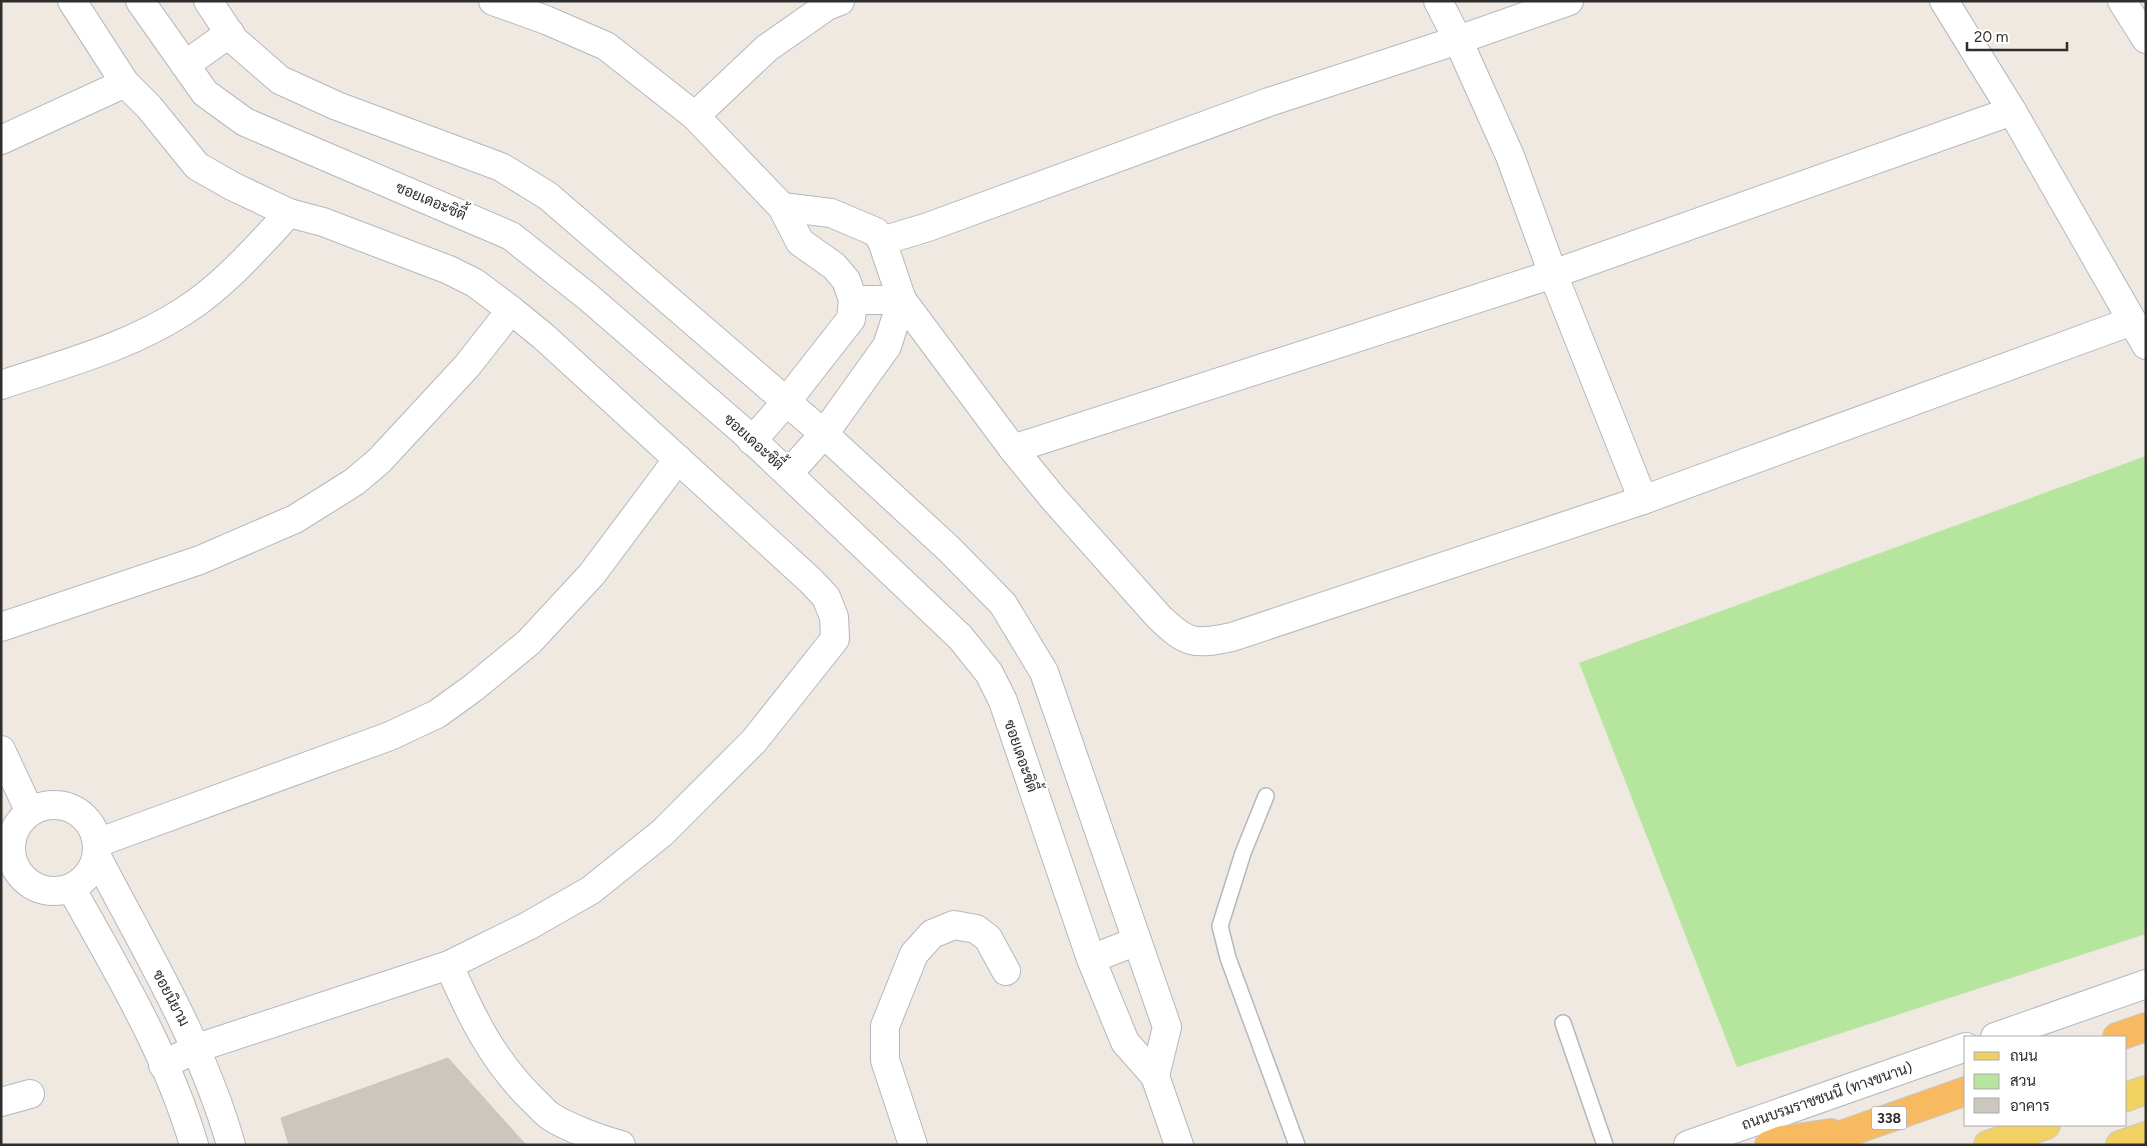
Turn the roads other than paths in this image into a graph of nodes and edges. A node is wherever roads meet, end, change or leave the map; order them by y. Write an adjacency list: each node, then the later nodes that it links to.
1 (72, 1): 15 (street)
2 (140, 1): 14 (street, ซอยเดอะซิตี้)
3 (208, 1): 11 (street)
4 (493, 1): 10 (street)
5 (840, 1): 17 (street)
6 (1438, 1): 13 (street)
7 (1569, 1): 13 (street)
8 (1944, 1): 16 (street)
9 (2130, 4): 12 (street)
10 (538, 8): 17 (street)
11 (230, 33): 14 (street); 29 (street)
12 (2146, 39)
13 (1458, 40): 21 (street); 22 (street)
14 (185, 66): 31 (street, ซอยเดอะซิตี้)
15 (125, 83): 18 (street); 20 (street)
16 (2012, 111): 22 (street); 26 (street)
17 (695, 116): 19 (street)
18 (1, 140)
19 (782, 207): 21 (street); 23 (street)
20 (289, 213): 25 (street); 28 (street)
21 (882, 241): 24 (street)
22 (1553, 274): 32 (street); 35 (street)
23 (853, 300): 24 (street); 29 (street)
24 (902, 300): 30 (street); 32 (street)
25 (511, 310): 33 (street); 36 (street)
26 (2132, 321): 27 (street); 35 (street)
27 (2146, 345)
28 (1, 385)
29 (786, 402): 30 (street); 31 (street)
30 (824, 434): 34 (street); 43 (street)
31 (752, 441): 34 (street, ซอยเดอะซิตี้)
32 (1013, 449): 35 (street)
33 (678, 459): 40 (street); 45 (street)
34 (789, 473): 44 (street, ซอยเดอะซิตี้)
35 (1642, 500)
36 (1, 627)
37 (1, 750): 39 (street)
38 (1266, 796): 69 (lane)
39 (30, 812): 40 (street, ซอยนิยาม); 41 (street)
40 (97, 850): 42 (street); 52 (street, ซอยนิยาม)
41 (9, 871): 42 (street)
42 (71, 888): 54 (street)
43 (1138, 941): 44 (street); 55 (street)
44 (1090, 959): 55 (street, ซอยเดอะซิตี้)
45 (449, 965): 52 (street); 66 (street)
46 (1006, 971): 67 (street)
47 (2146, 984): 50 (street)
48 (1563, 1023): 70 (lane)
49 (2146, 1027): 51 (highway)
50 (1998, 1036)
51 (2120, 1036)
52 (197, 1048): 54 (street); 65 (street, ซอยนิยาม)
53 (1964, 1049): 71 (street, ถนนบรมราชชนนี (ทางขนาน))
54 (163, 1064): 64 (street)
55 (1155, 1076): 68 (street, ซอยเดอะซิตี้)
56 (2146, 1090): 59 (main road)
57 (1964, 1092): 62 (highway, 338)
58 (30, 1094): 60 (street)
59 (2127, 1097)
60 (1, 1102)
61 (2043, 1126): 74 (main road)
62 (1857, 1129): 72 (highway); 73 (highway, 338)
63 (2146, 1136): 75 (main road)
64 (194, 1145)
65 (232, 1145)
66 (620, 1145)
67 (913, 1145)
68 (1179, 1145)
69 (1297, 1145)
70 (1605, 1145)
71 (1688, 1145)
72 (1769, 1145)
73 (1813, 1145)
74 (1988, 1145)
75 (2120, 1145)

